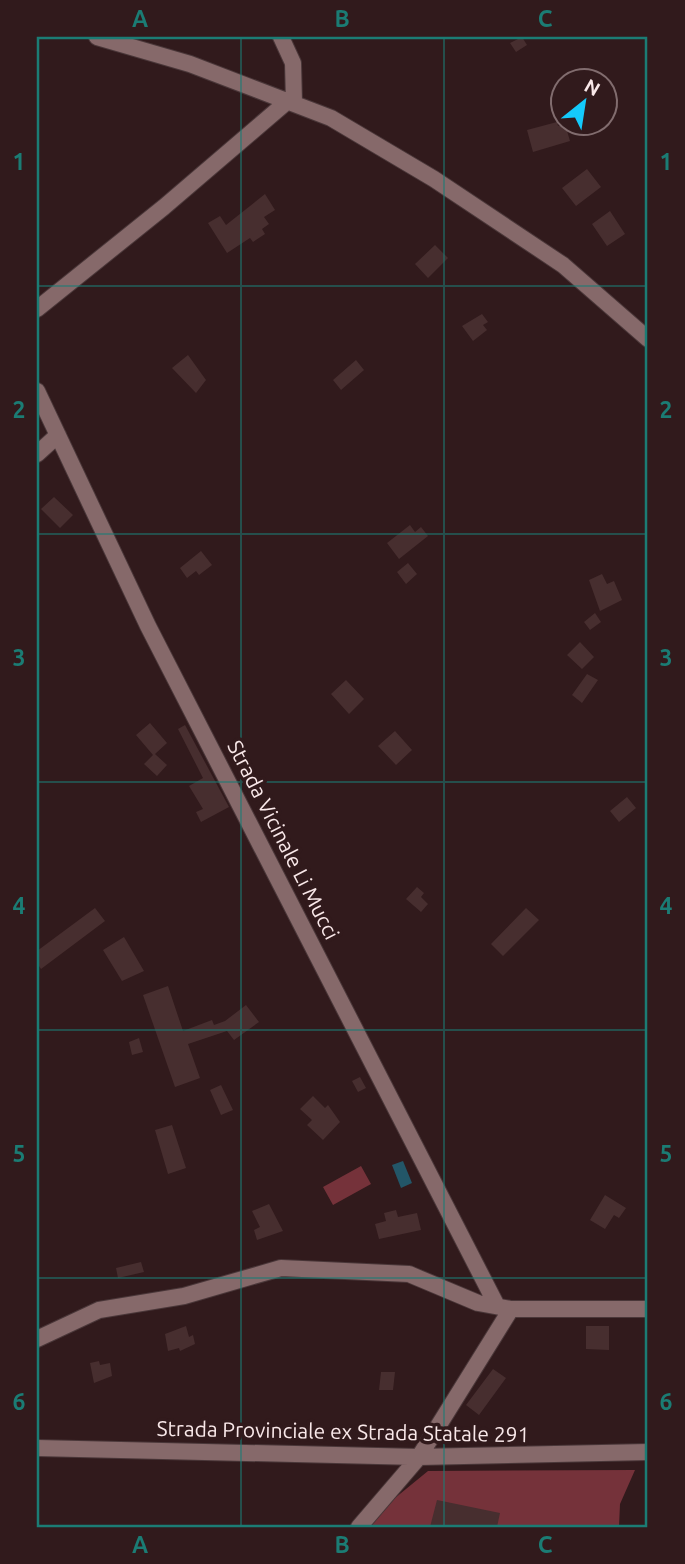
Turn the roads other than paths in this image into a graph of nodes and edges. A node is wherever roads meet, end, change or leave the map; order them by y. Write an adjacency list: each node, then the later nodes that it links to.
1 (97, 37): 3 (street)
2 (281, 37): 3 (street)
3 (291, 101): 4 (street); 5 (street)
4 (37, 309)
5 (648, 339)
6 (37, 391): 7 (street, Strada Vicinale Li Mucci)
7 (58, 435): 8 (street); 9 (street, Strada Vicinale Li Mucci)
8 (37, 454)
9 (504, 1308): 10 (street); 11 (street); 14 (street)
10 (648, 1309)
11 (37, 1339)
12 (37, 1448): 14 (street, Strada Provinciale ex Strada Statale 291)
13 (648, 1452): 14 (street, Strada Provinciale ex Strada Statale 291)
14 (419, 1457): 15 (street)
15 (359, 1527)

